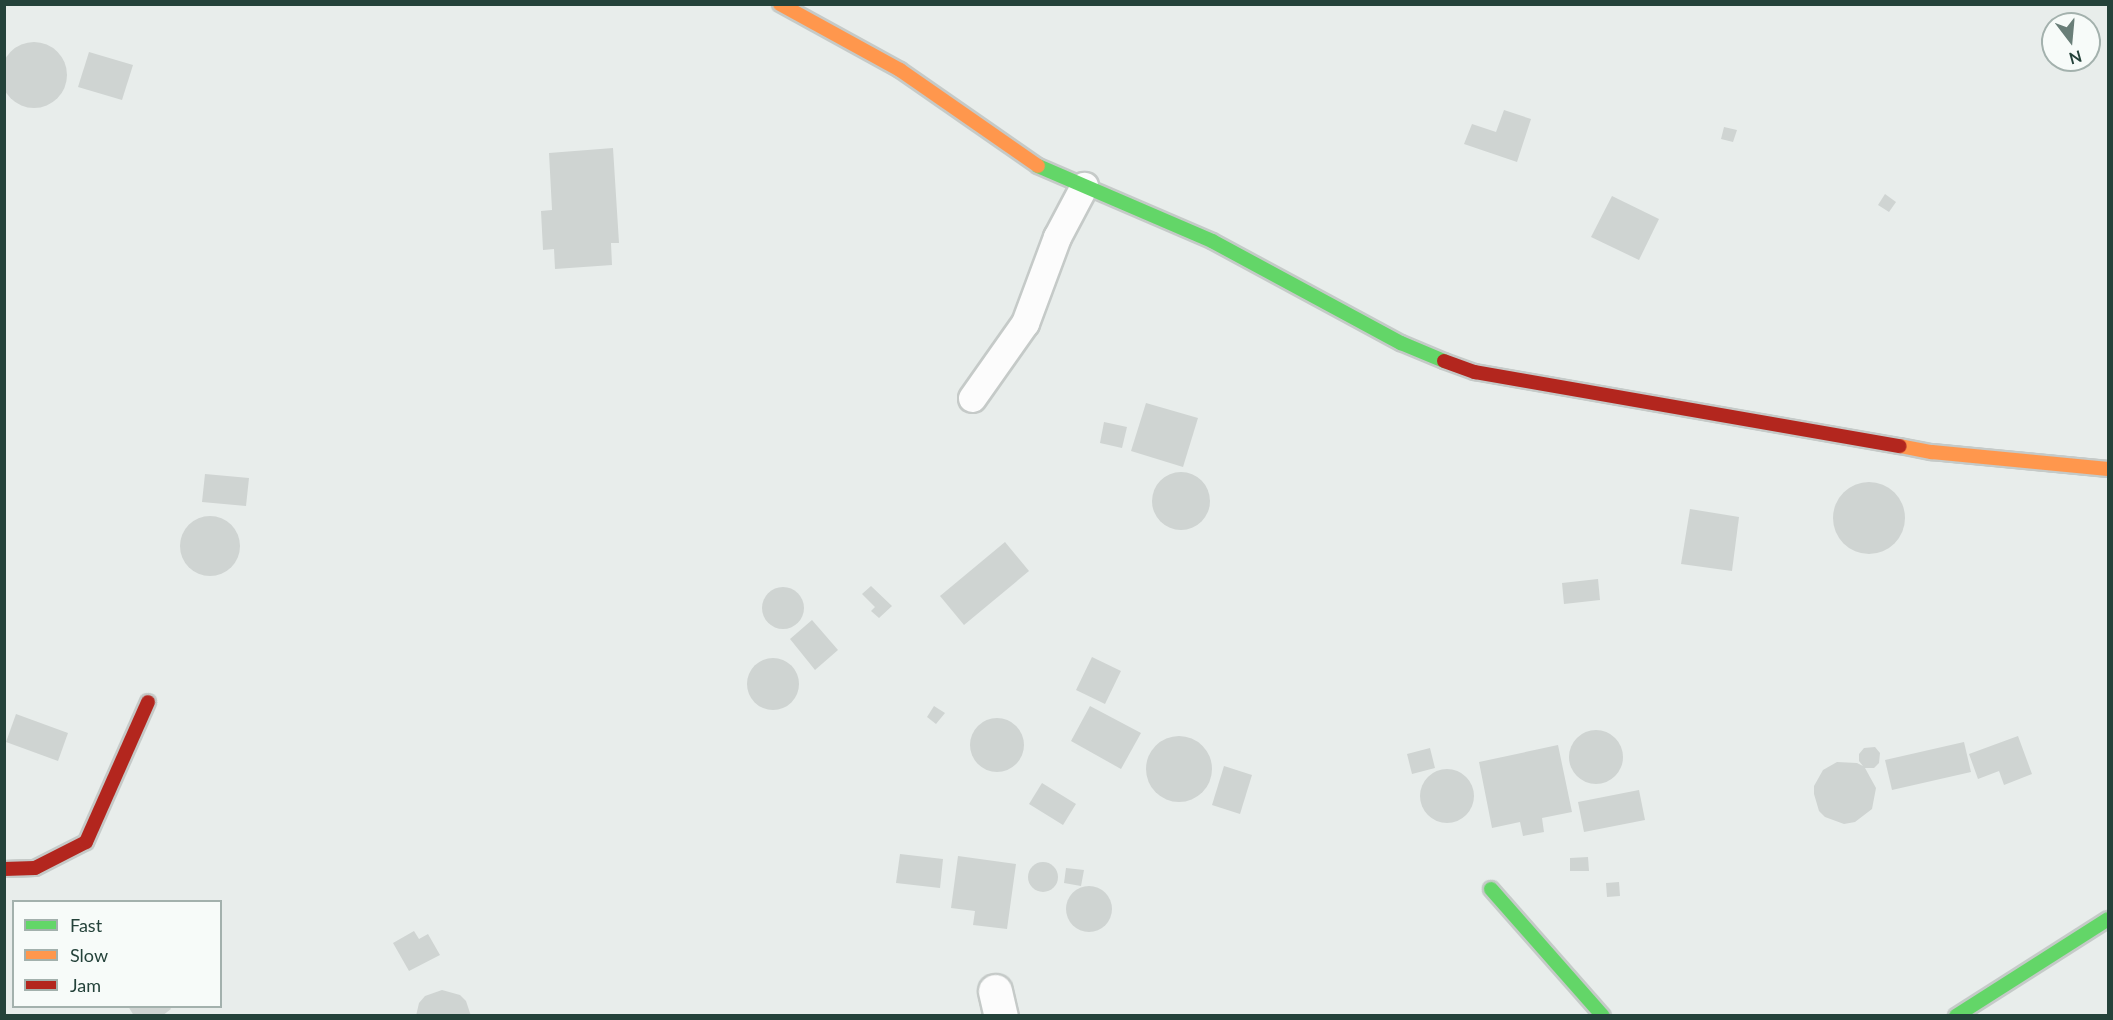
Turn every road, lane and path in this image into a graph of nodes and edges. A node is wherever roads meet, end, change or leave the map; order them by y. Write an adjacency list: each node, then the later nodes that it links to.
1 (780, 4): 2 (street)
2 (1084, 186): 3 (lane); 4 (street)
3 (972, 398)
4 (2109, 469)
5 (147, 702): 6 (street)
6 (4, 869)
7 (1491, 889): 9 (street)
8 (2109, 919): 10 (street)
9 (1603, 1016)
10 (1956, 1016)

